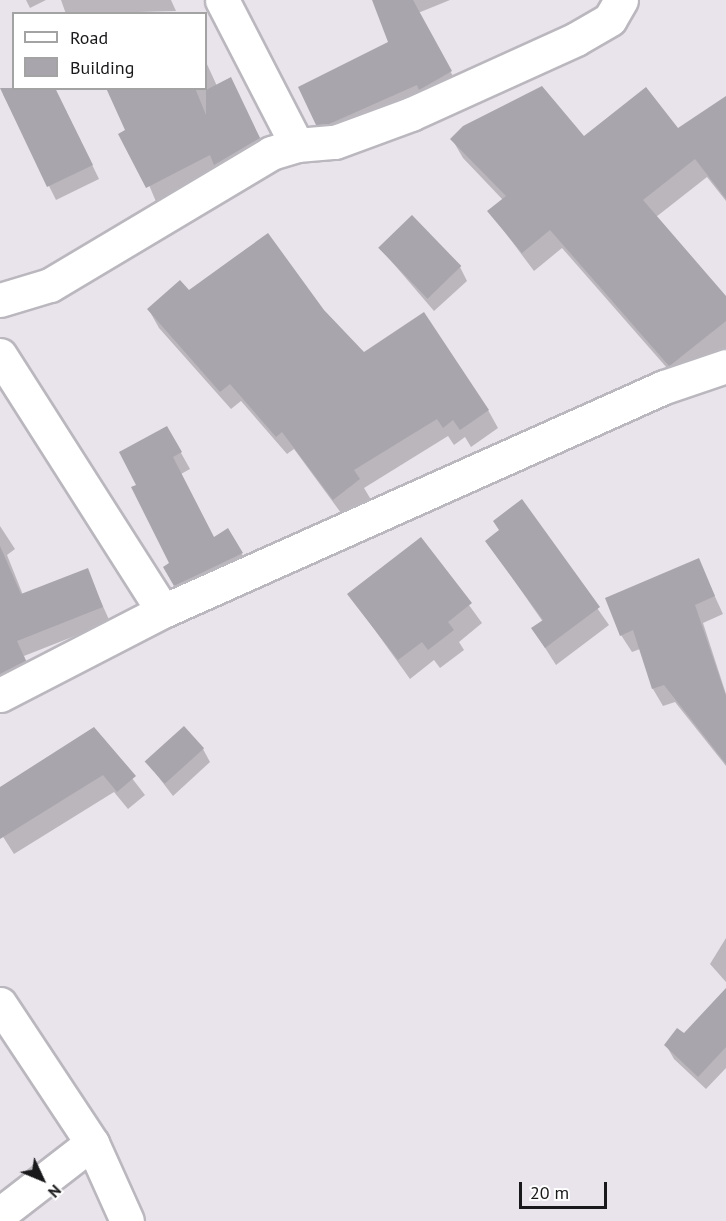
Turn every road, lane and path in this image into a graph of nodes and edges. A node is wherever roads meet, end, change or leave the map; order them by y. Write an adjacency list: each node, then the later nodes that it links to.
1 (222, 0): 3 (street)
2 (621, 0): 3 (street)
3 (297, 145): 4 (street)
4 (0, 300)
5 (0, 355): 7 (street)
6 (726, 366): 7 (street)
7 (163, 611): 8 (street)
8 (0, 695)
9 (0, 1004): 10 (street)
10 (92, 1143): 11 (street); 12 (street)
11 (0, 1214)
12 (127, 1221)

